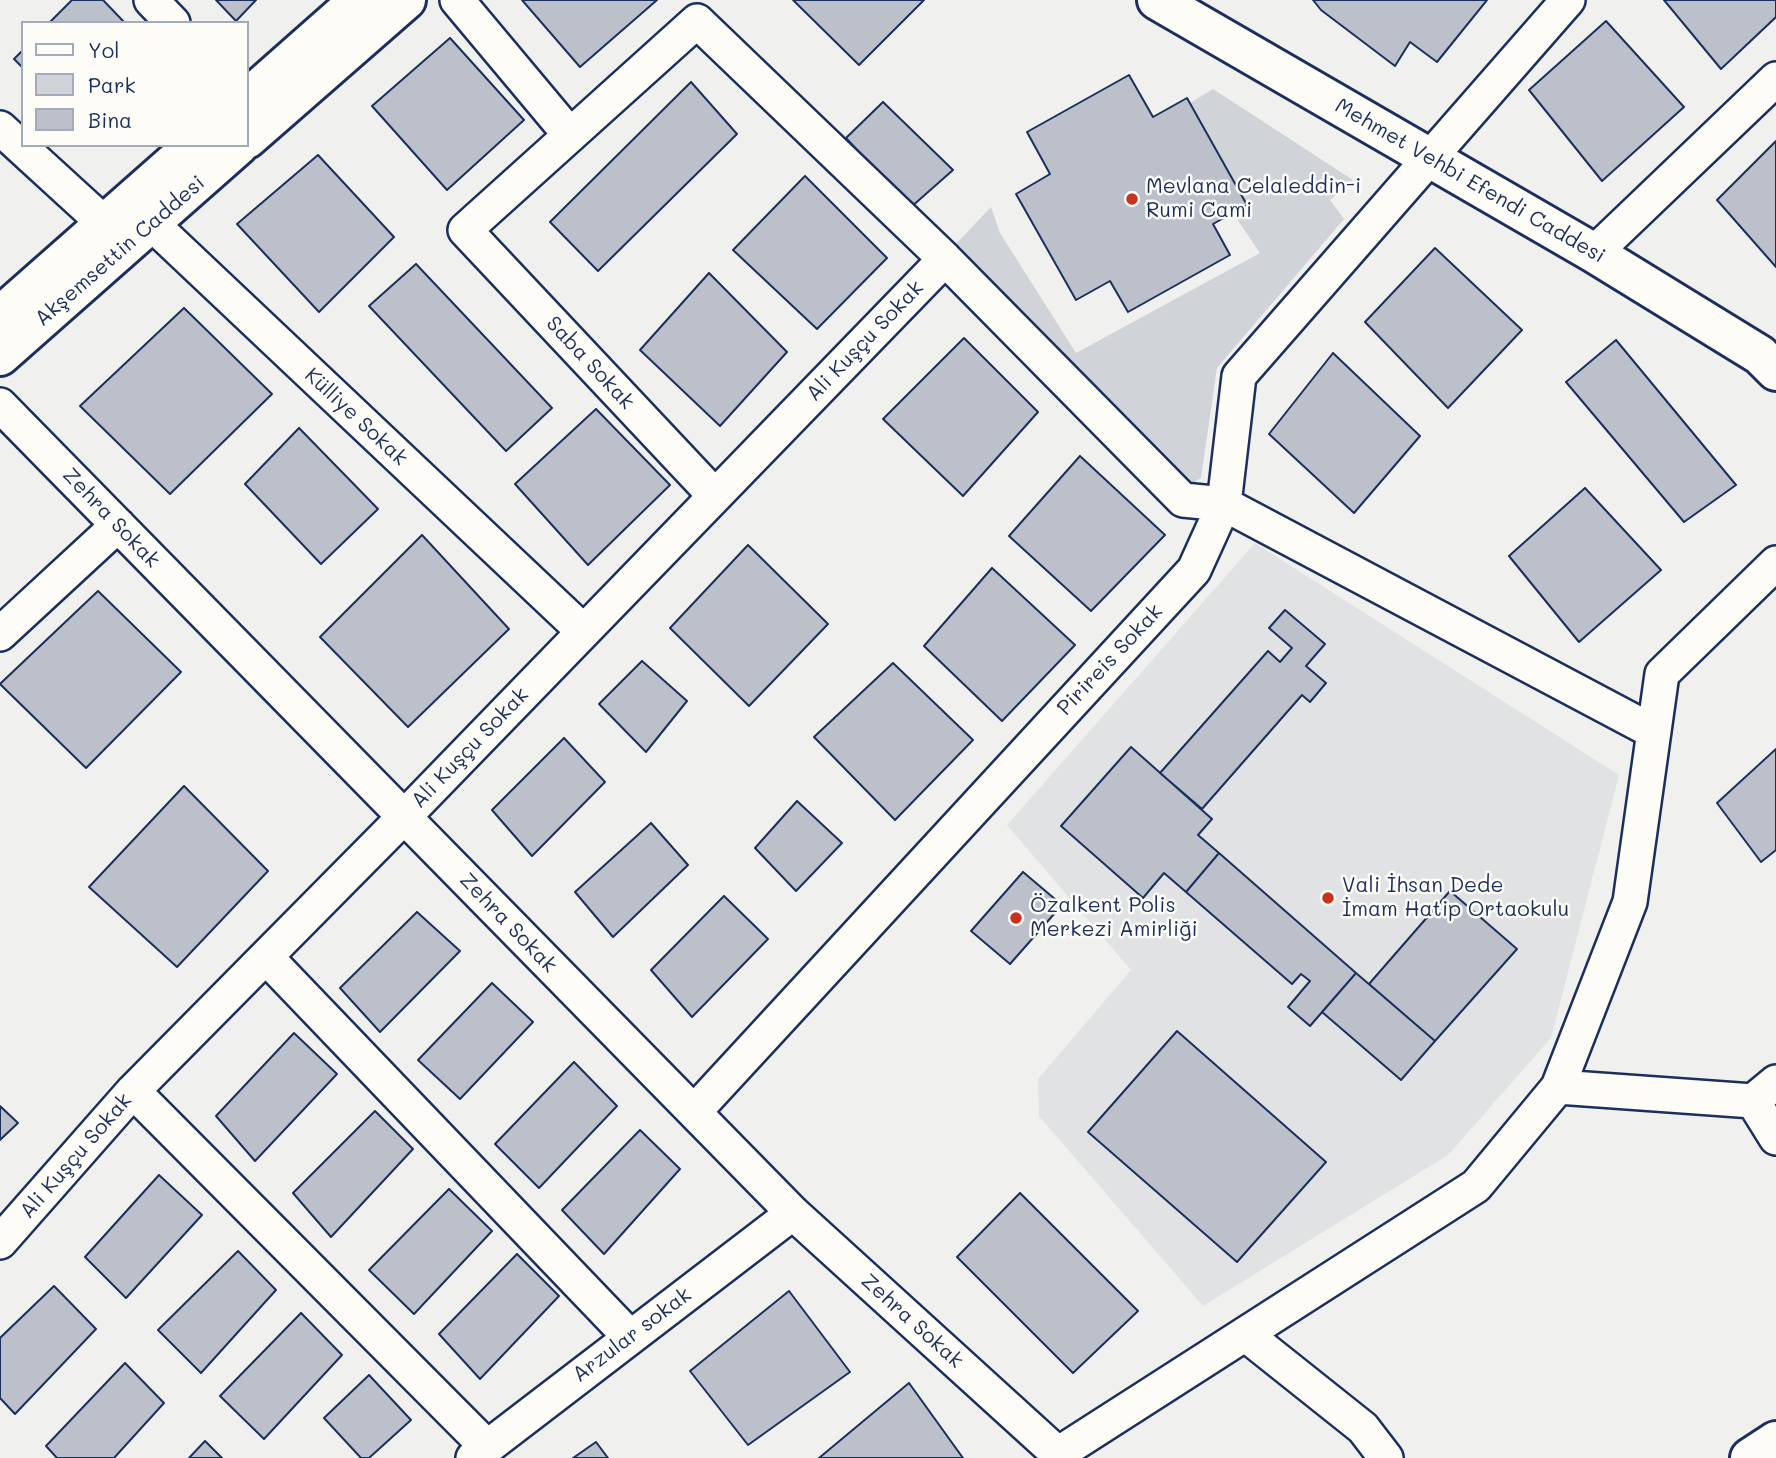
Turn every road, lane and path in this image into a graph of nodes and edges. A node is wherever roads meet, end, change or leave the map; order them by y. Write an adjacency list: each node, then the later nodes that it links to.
1 (151, 0): 7 (street)
2 (359, 0): 9 (street)
3 (406, 0): 12 (street)
4 (457, 0): 11 (street)
5 (1157, 0): 17 (street, Mehmet Vehbi Efendi Caddesi)
6 (1567, 0): 17 (street, Pirireis Sokak)
7 (171, 21)
8 (1776, 79): 19 (street)
9 (248, 97)
10 (0, 128): 13 (street, Külliye Sokak)
11 (570, 135): 20 (street); 25 (street, Saba Sokak)
12 (248, 138)
13 (21, 142)
14 (28, 147): 18 (street, Külliye Sokak)
15 (192, 147): 18 (street, Akşemsettin Caddesi)
16 (236, 147): 18 (street, Akşemsettin Caddesi)
17 (1431, 159): 19 (street, Mehmet Vehbi Efendi Caddesi); 26 (street, Pirireis Sokak)
18 (128, 216): 21 (street, Akşemsettin Caddesi); 22 (street, Akşemsettin Caddesi); 29 (street, Külliye Sokak)
19 (1594, 253): 23 (street, Mehmet Vehbi Efendi Caddesi)
20 (945, 259): 25 (street, Ali Kuşçu Sokak); 26 (street)
21 (0, 316)
22 (0, 356)
23 (1776, 371)
24 (0, 405): 27 (street, Zehra Sokak)
25 (715, 496): 29 (street, Ali Kuşçu Sokak)
26 (1224, 504): 31 (street); 37 (street, Pirireis Sokak)
27 (118, 525): 30 (street); 32 (street, Zehra Sokak)
28 (1776, 563): 31 (street)
29 (583, 631): 32 (street, Ali Kuşçu Sokak)
30 (0, 634)
31 (1654, 732): 34 (street)
32 (404, 817): 33 (street, Ali Kuşçu Sokak); 37 (street, Zehra Sokak)
33 (265, 957): 35 (street, Ali Kuşçu Sokak); 42 (street)
34 (1558, 1087): 36 (street); 41 (street)
35 (133, 1091): 40 (street, Ali Kuşçu Sokak); 44 (street)
36 (1765, 1091): 38 (street)
37 (694, 1112): 39 (street, Zehra Sokak)
38 (1776, 1138)
39 (793, 1213): 42 (street, Arzular sokak); 45 (street, Zehra Sokak)
40 (0, 1242)
41 (1245, 1334): 45 (street); 46 (street)
42 (630, 1337): 44 (street, Arzular sokak)
43 (1776, 1441): 47 (street)
44 (480, 1452)
45 (1055, 1456)
46 (1386, 1458)
47 (1750, 1458)

